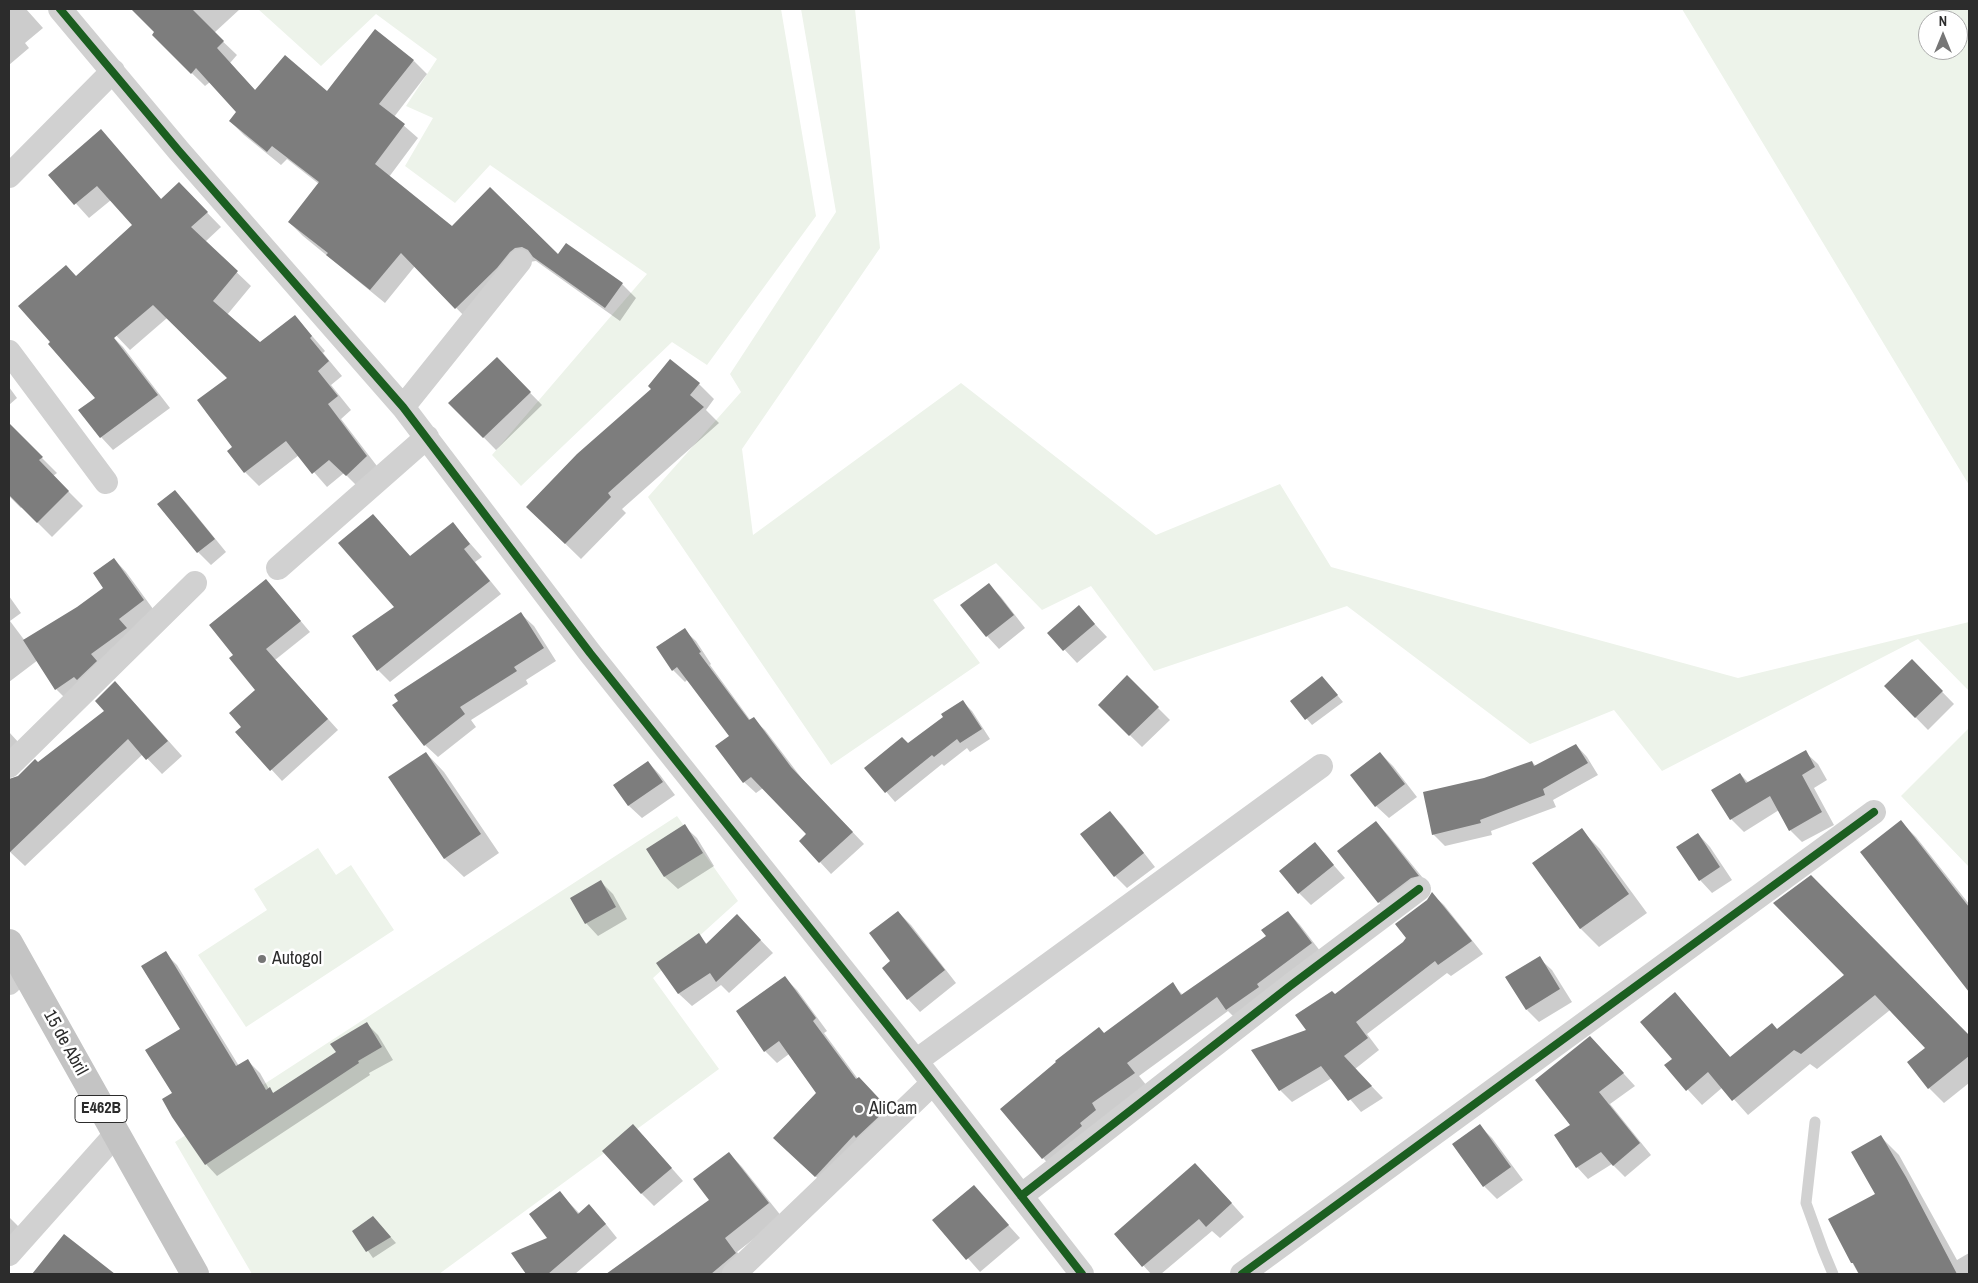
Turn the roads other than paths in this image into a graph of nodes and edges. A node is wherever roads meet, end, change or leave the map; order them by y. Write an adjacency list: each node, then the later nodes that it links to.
1 (60, 9): 2 (street)
2 (113, 71): 3 (street); 6 (street)
3 (9, 176)
4 (520, 261): 6 (street)
5 (9, 352): 8 (street)
6 (403, 407): 7 (street)
7 (427, 437): 9 (street); 17 (street)
8 (106, 482)
9 (278, 568)
10 (195, 583): 11 (street)
11 (9, 766)
12 (1321, 766): 17 (street)
13 (1874, 812): 26 (street)
14 (1419, 889): 21 (street)
15 (9, 943): 16 (main road, 15 de Abril / E462B)
16 (16, 976): 20 (main road, 15 de Abril / E462B)
17 (916, 1061): 18 (street)
18 (933, 1083): 21 (street); 24 (street)
19 (1815, 1122): 27 (lane)
20 (116, 1134): 22 (street); 23 (main road, 15 de Abril / E462B)
21 (1021, 1196): 25 (street)
22 (9, 1254)
23 (194, 1274)
24 (734, 1274)
25 (1082, 1274)
26 (1242, 1274)
27 (1834, 1274)

